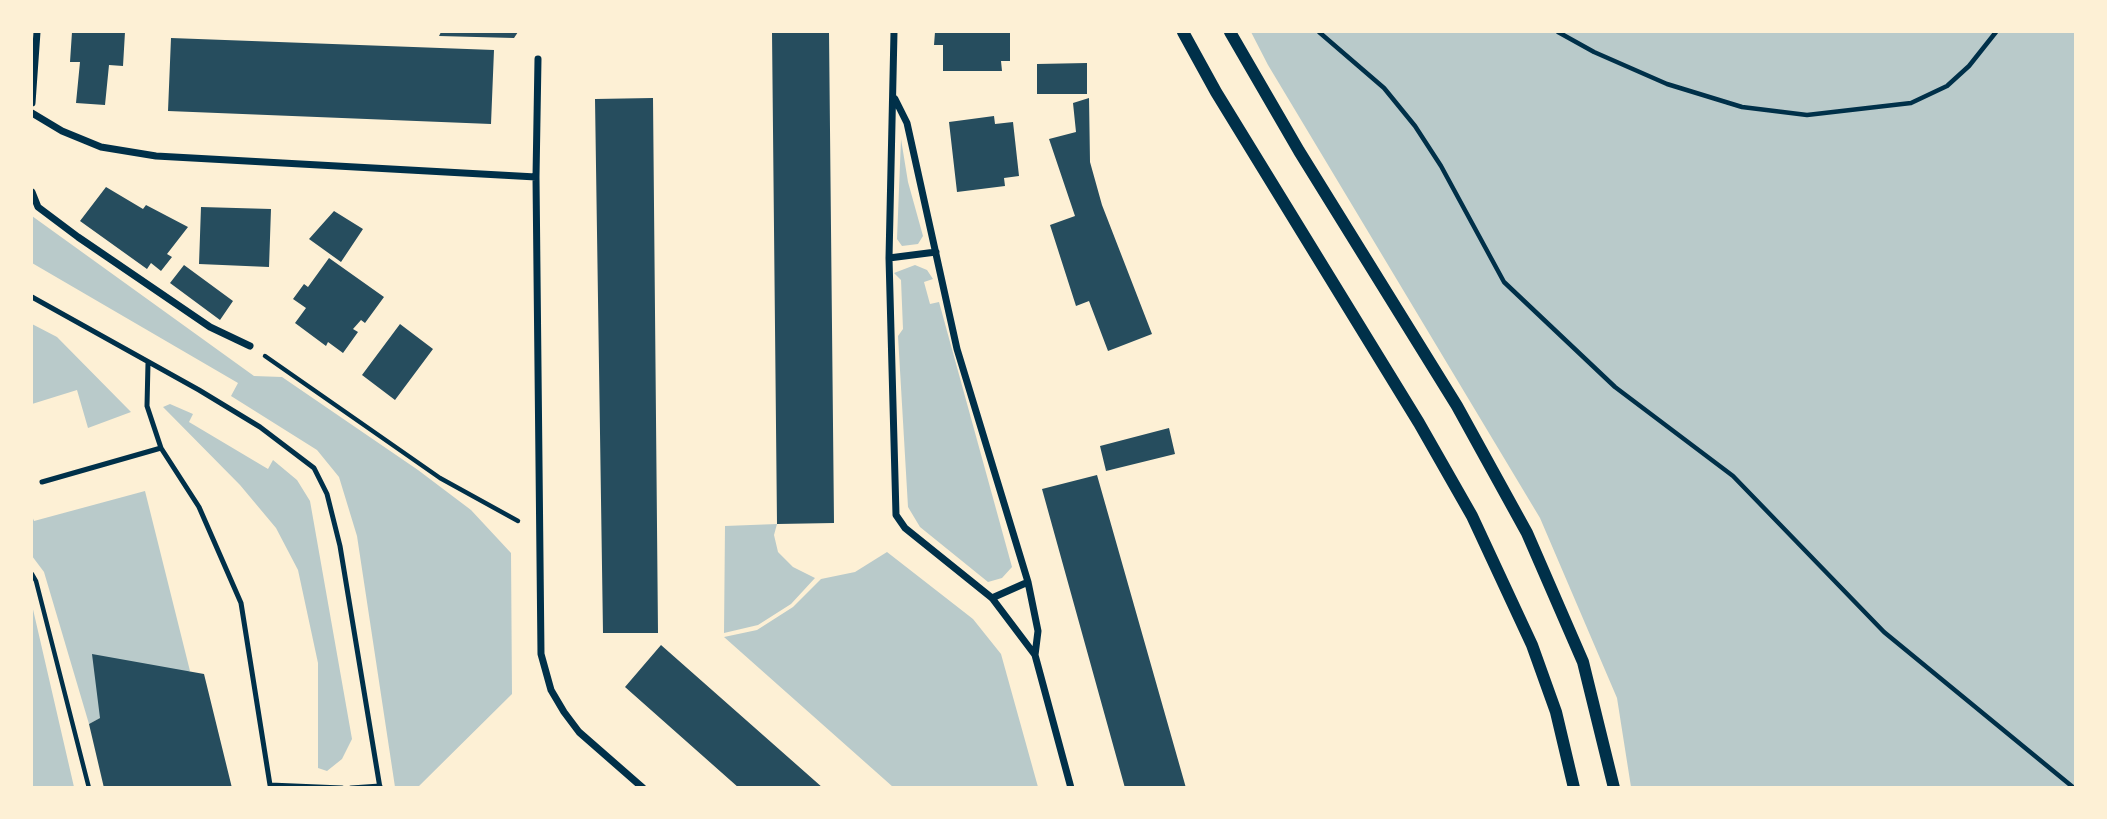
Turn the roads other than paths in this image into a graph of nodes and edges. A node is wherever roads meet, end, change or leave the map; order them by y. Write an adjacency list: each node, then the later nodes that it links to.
1 (37, 32): 7 (street)
2 (894, 32): 6 (street)
3 (1183, 32): 26 (street)
4 (1230, 32): 27 (street)
5 (538, 59): 9 (street)
6 (895, 98): 11 (street); 12 (street)
7 (32, 103)
8 (32, 113): 9 (street)
9 (536, 177): 24 (street)
10 (32, 192): 14 (street)
11 (936, 252): 12 (street); 18 (street)
12 (889, 258): 19 (street)
13 (32, 297): 15 (lane)
14 (250, 346)
15 (148, 363): 16 (lane); 21 (lane)
16 (160, 448): 17 (lane); 22 (lane)
17 (42, 482)
18 (1028, 582): 19 (street); 20 (street)
19 (992, 598): 20 (street)
20 (1035, 656): 25 (street)
21 (380, 787): 23 (lane)
22 (342, 788)
23 (351, 788)
24 (643, 788)
25 (1071, 788)
26 (1574, 788)
27 (1614, 788)

